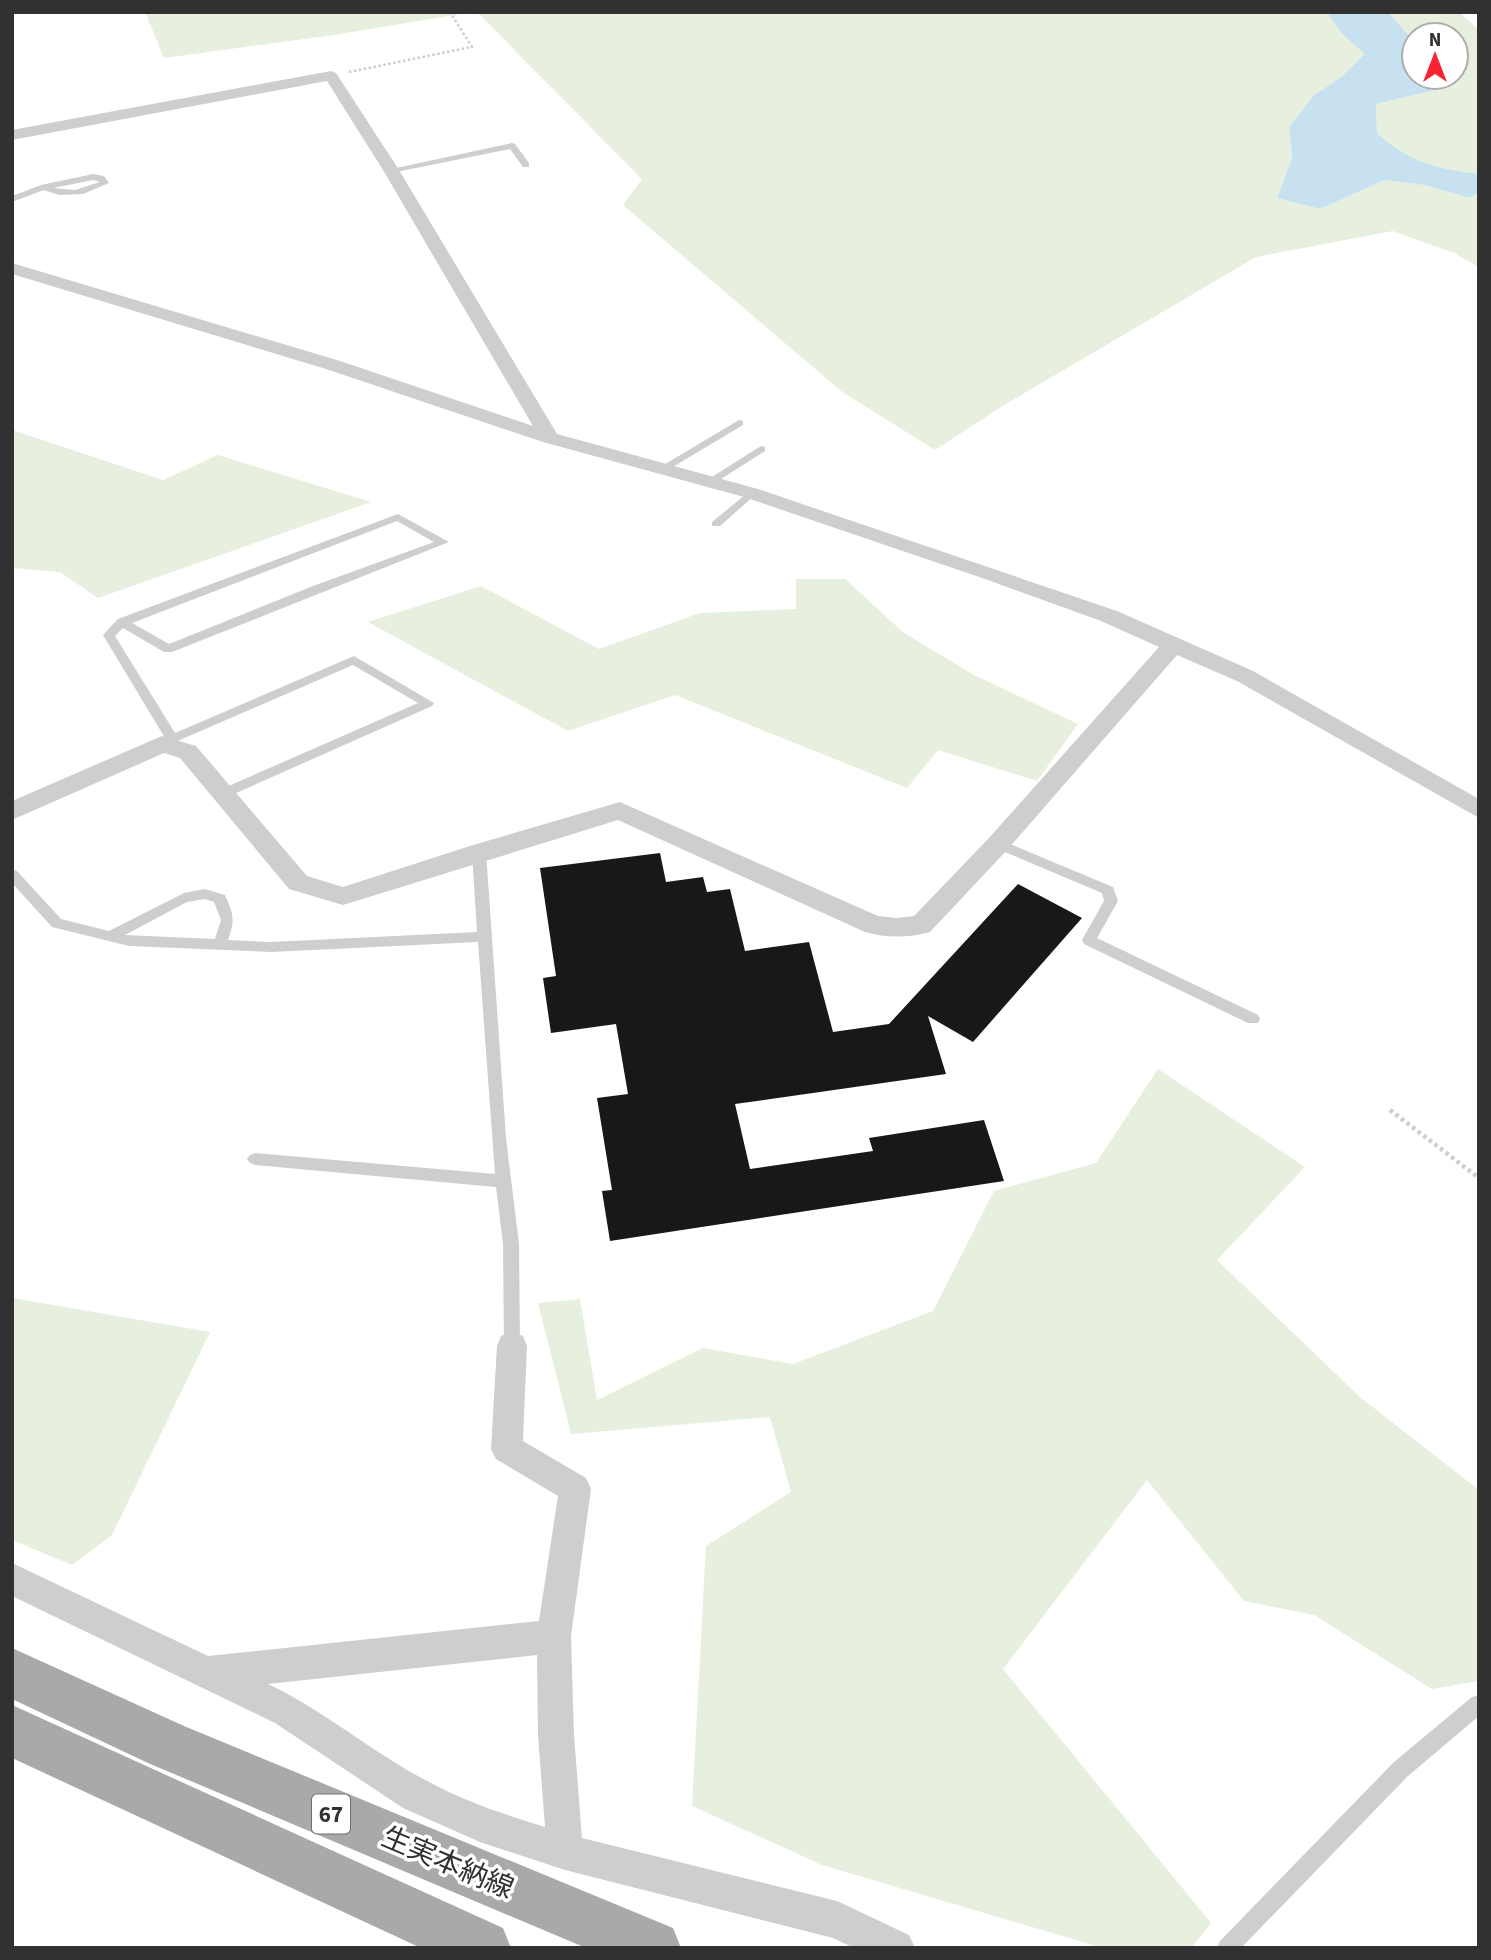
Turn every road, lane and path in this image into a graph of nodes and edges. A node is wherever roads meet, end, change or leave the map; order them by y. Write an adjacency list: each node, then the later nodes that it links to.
1 (450, 12): 2 (path)
2 (331, 76): 3 (street); 5 (street)
3 (12, 135)
4 (526, 165): 5 (lane)
5 (391, 170): 10 (street)
6 (44, 187): 6 (lane); 7 (lane)
7 (12, 199)
8 (12, 268): 10 (street)
9 (738, 423): 12 (lane)
10 (550, 438): 12 (street)
11 (761, 449): 13 (lane)
12 (662, 469): 13 (street)
13 (709, 482): 14 (street)
14 (751, 493): 15 (lane); 17 (street)
15 (716, 524)
16 (122, 622): 16 (lane); 18 (lane)
17 (1174, 644): 20 (street); 22 (street)
18 (167, 741): 19 (street); 19 (lane); 21 (street)
19 (222, 794): 23 (street)
20 (1479, 810)
21 (12, 811)
22 (998, 844): 23 (street); 28 (lane)
23 (479, 852): 26 (lane)
24 (12, 874): 25 (lane)
25 (109, 937): 27 (lane); 27 (lane)
26 (485, 937): 27 (lane); 32 (lane)
27 (220, 945)
28 (1253, 1020)
29 (1390, 1110): 31 (path)
30 (255, 1158): 32 (lane)
31 (1479, 1178)
32 (503, 1181): 33 (lane)
33 (512, 1346): 35 (street)
34 (12, 1578): 37 (street)
35 (554, 1636): 37 (street); 40 (street)
36 (12, 1673): 42 (main road, 生実本納線 / 67)
37 (208, 1673): 40 (street)
38 (1479, 1704): 44 (lane)
39 (12, 1731): 41 (main road, 67)
40 (565, 1852): 43 (street)
41 (483, 1948)
42 (653, 1948)
43 (896, 1948)
44 (1227, 1948)

